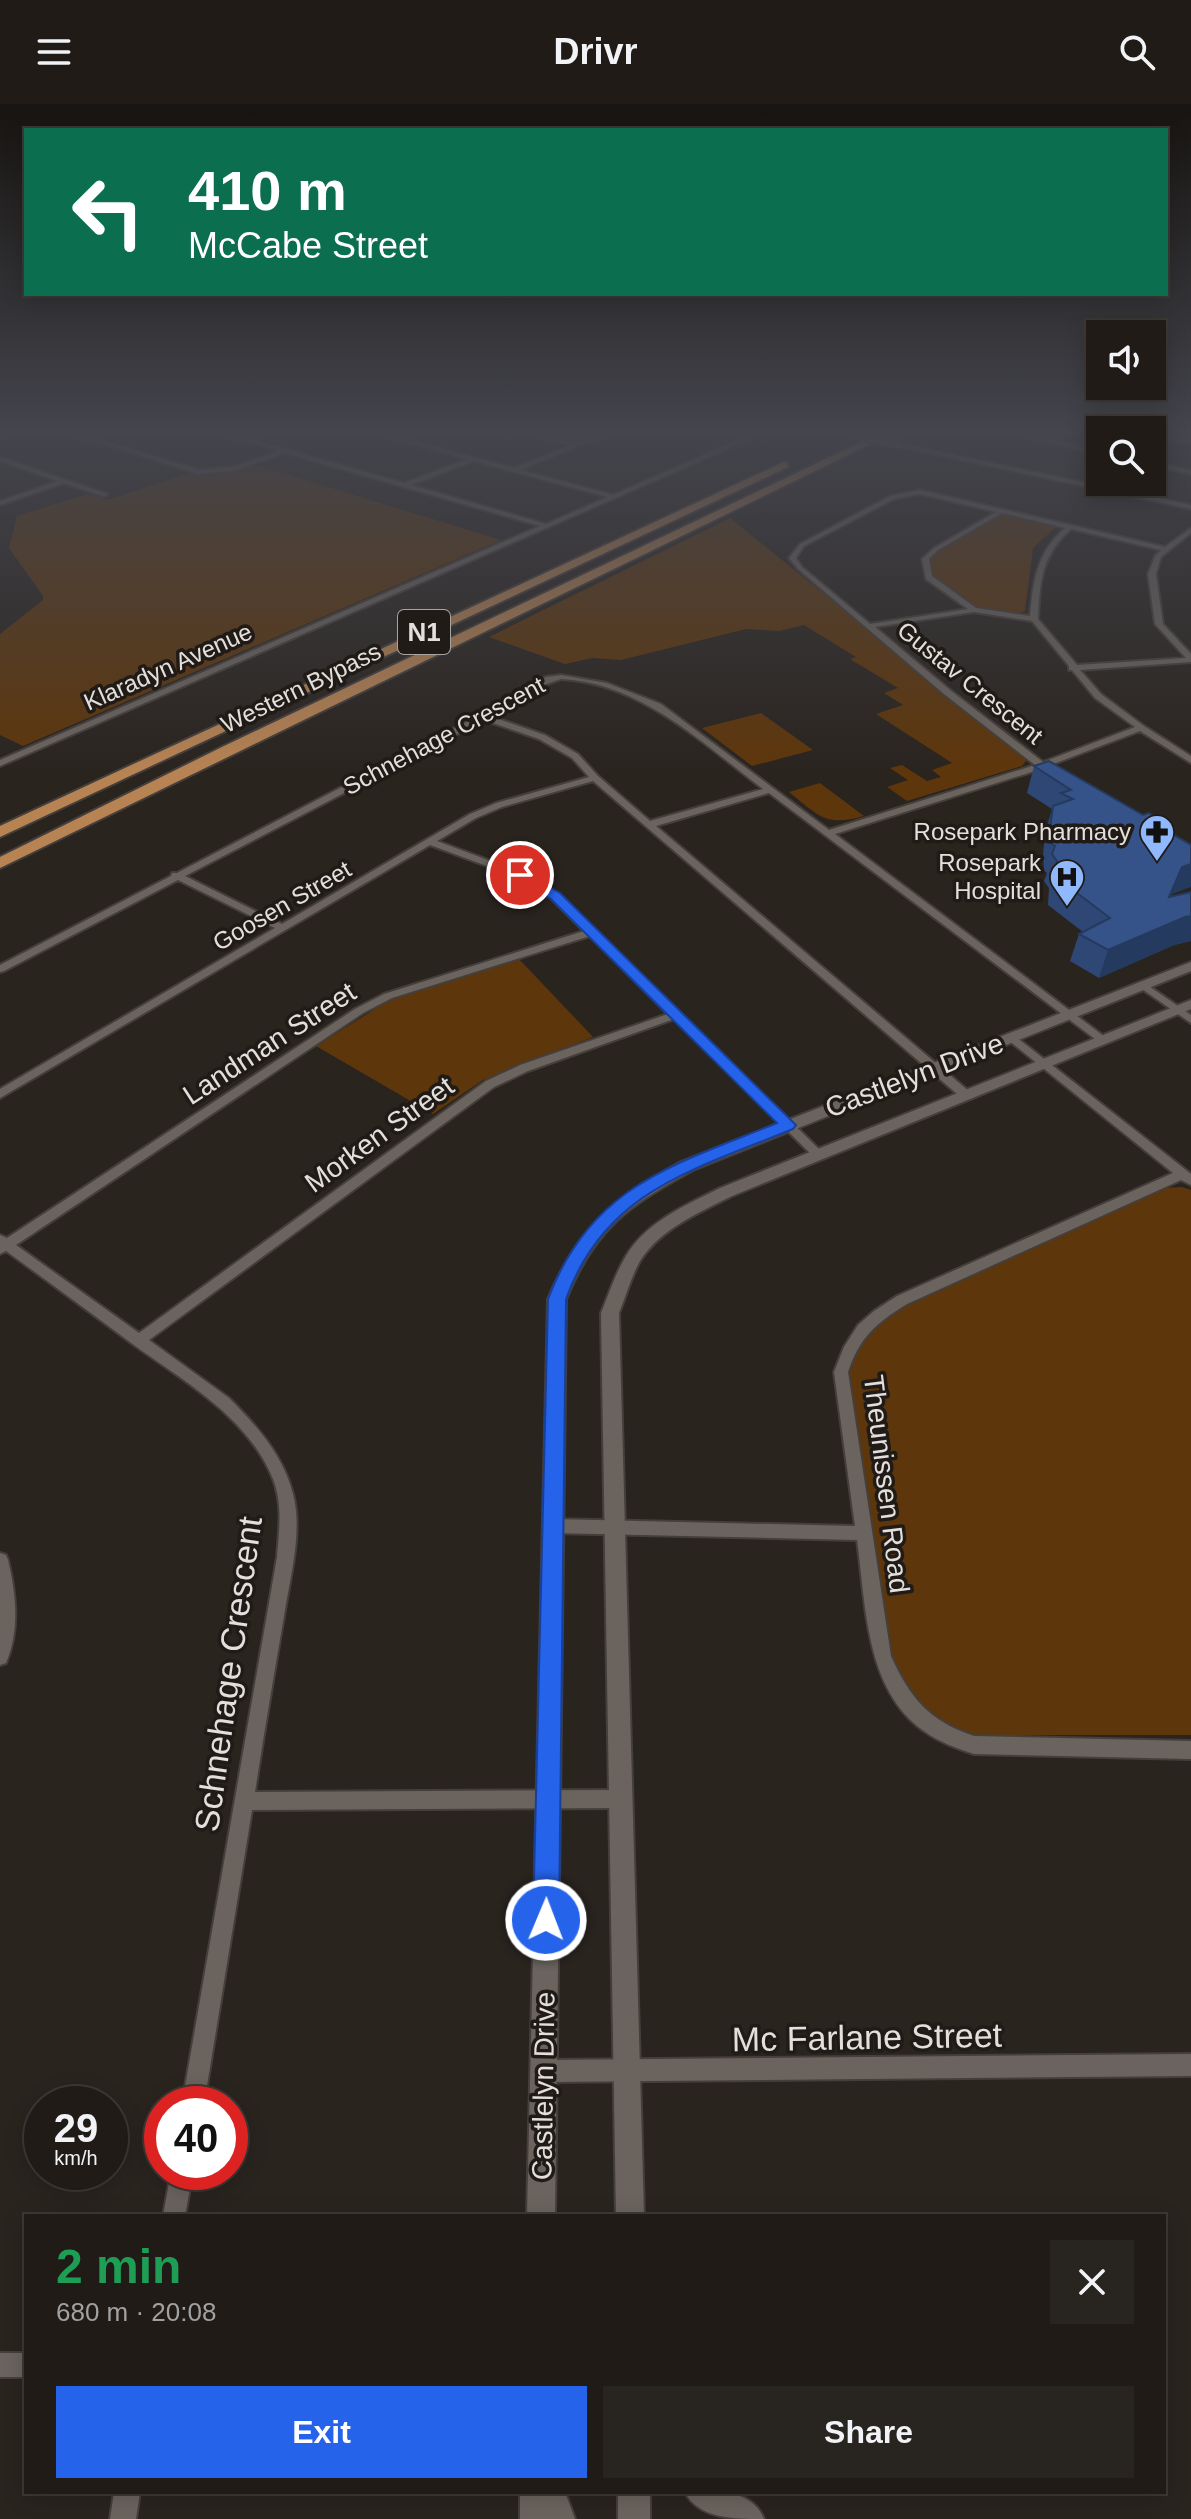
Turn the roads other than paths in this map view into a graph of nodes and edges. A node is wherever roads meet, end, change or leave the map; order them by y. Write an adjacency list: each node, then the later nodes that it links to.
1 (492, 548): 17 (street, Klaradyn Avenue)
2 (606, 548): 23 (highway, Western Bypass / N1)
3 (660, 548): 26 (highway, Western Bypass / N1)
4 (798, 548): 11 (street, Gustav Crescent)
5 (938, 548): 9 (street)
6 (1049, 548): 10 (street)
7 (1159, 548): 8 (street, Gustav Crescent)
8 (1165, 549): 12 (street)
9 (974, 610): 10 (street); 11 (street)
10 (1034, 619): 13 (street)
11 (869, 626): 18 (street, Gustav Crescent)
12 (1191, 660): 13 (street)
13 (1072, 668): 15 (street)
14 (483, 717): 19 (street); 21 (street, Schnehage Crescent); 27 (street, Schnehage Crescent)
15 (1141, 728): 16 (street); 18 (street)
16 (1191, 760)
17 (0, 763)
18 (1040, 766): 20 (street, Gustav Crescent); 24 (street)
19 (595, 778): 22 (street); 25 (street, Goosen Street)
20 (1065, 781)
21 (771, 790): 22 (street); 24 (street, Schnehage Crescent)
22 (648, 825): 40 (street)
23 (0, 832)
24 (828, 833): 34 (street, Schnehage Crescent)
25 (431, 842): 28 (street, Goosen Street); 29 (street)
26 (0, 863)
27 (175, 875): 28 (street); 31 (street, Schnehage Crescent)
28 (283, 928): 41 (street, Goosen Street)
29 (591, 932): 35 (street); 46 (street, Landman Street)
30 (1191, 966): 32 (street, Castlelyn Drive)
31 (0, 969)
32 (1143, 985): 33 (street); 34 (street, Castlelyn Drive)
33 (1184, 1007): 36 (street); 38 (street, Castlelyn Drive)
34 (1070, 1014): 37 (street, Castlelyn Drive); 38 (street, Schnehage Crescent)
35 (675, 1015): 43 (street); 47 (street, Morken Street)
36 (1191, 1020)
37 (1011, 1037): 39 (street); 40 (street, Castlelyn Drive)
38 (1103, 1040): 39 (street, Castlelyn Drive)
39 (1045, 1064): 42 (street, Castlelyn Drive); 45 (street)
40 (935, 1068): 42 (street); 43 (street, Castlelyn Drive)
41 (0, 1094)
42 (967, 1096): 44 (street, Castlelyn Drive)
43 (788, 1125): 44 (street); 48 (street, Castlelyn Drive)
44 (819, 1155): 49 (street, Castlelyn Drive)
45 (1187, 1177): 50 (street, Theunissen Road)
46 (2, 1245): 47 (street, Schnehage Crescent)
47 (138, 1341): 56 (street, Schnehage Crescent)
48 (553, 1526): 49 (street); 54 (street, Castlelyn Drive)
49 (616, 1527): 50 (street); 55 (street, Castlelyn Drive)
50 (863, 1533): 53 (street, Theunissen Road)
51 (0, 1560): 52 (street)
52 (0, 1657)
53 (1191, 1750)
54 (548, 1799): 55 (street); 56 (street); 58 (street, Castlelyn Drive)
55 (621, 1799): 59 (street, Castlelyn Drive)
56 (246, 1801): 60 (street, Schnehage Crescent)
57 (1191, 2065): 59 (street, Mc Farlane Street)
58 (543, 2071): 59 (street, Mc Farlane Street); 63 (street, Castlelyn Drive)
59 (627, 2071): 64 (street, Castlelyn Drive)
60 (196, 2086)
61 (179, 2190): 62 (street)
62 (174, 2214)
63 (541, 2214)
64 (630, 2214)
65 (0, 2365): 66 (street)
66 (24, 2365)
67 (127, 2494): 72 (street)
68 (536, 2494): 73 (street)
69 (550, 2494): 74 (street)
70 (634, 2494): 75 (street)
71 (704, 2494): 76 (street)
72 (123, 2519)
73 (536, 2519)
74 (559, 2519)
75 (634, 2519)
76 (748, 2519)

